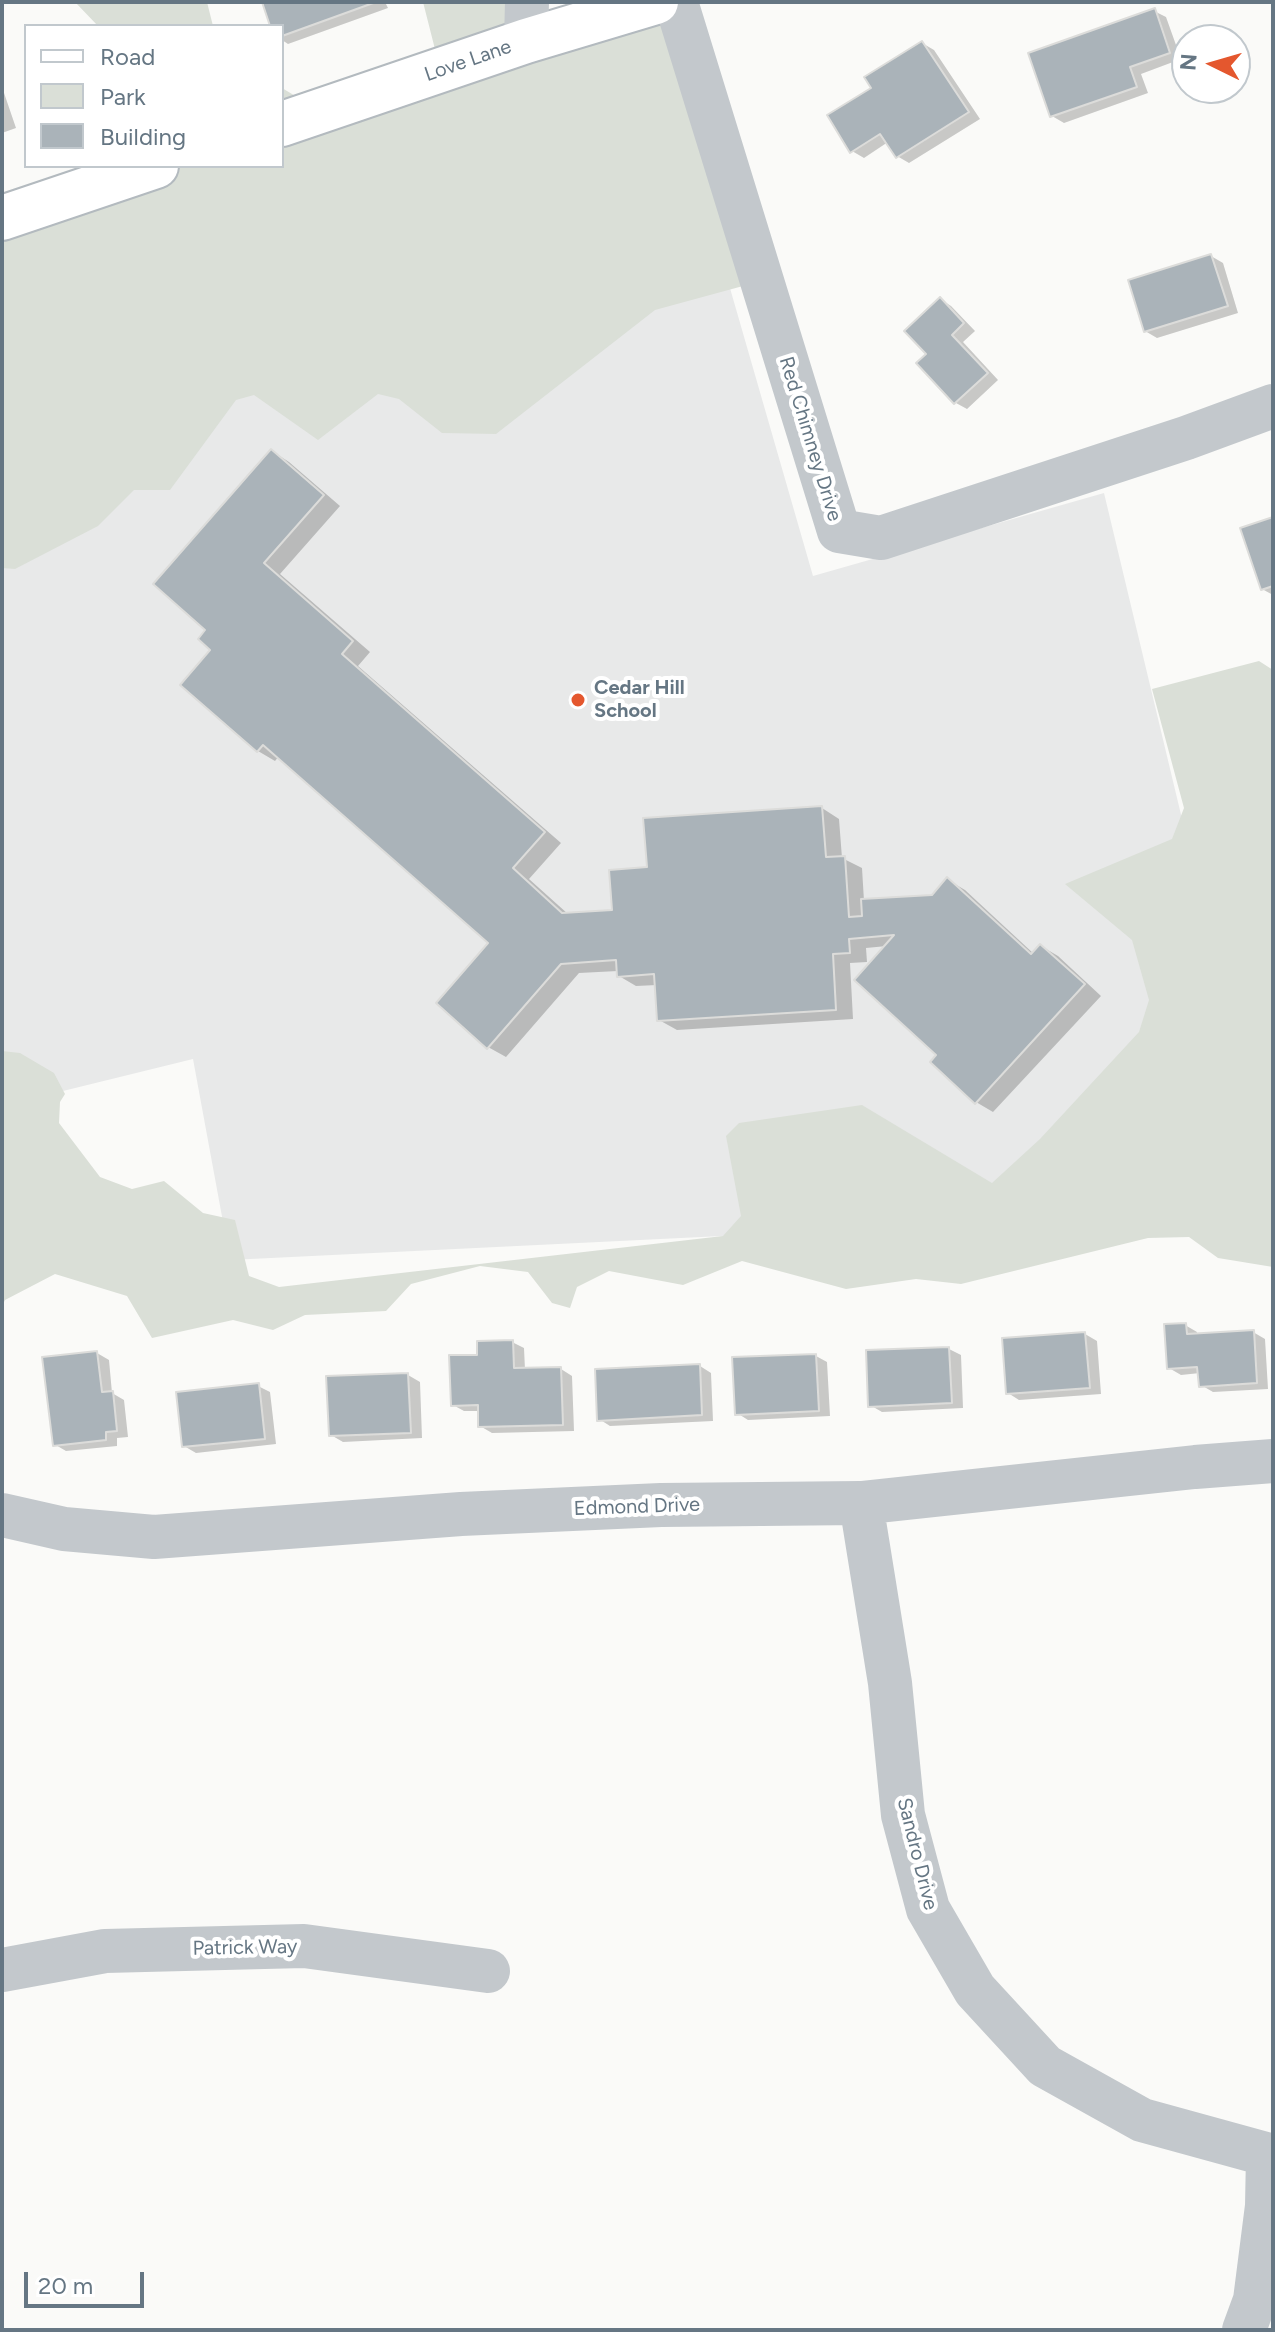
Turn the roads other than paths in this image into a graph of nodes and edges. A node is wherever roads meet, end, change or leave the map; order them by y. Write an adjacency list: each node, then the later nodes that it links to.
1 (656, 2): 3 (street, Love Lane)
2 (676, 2): 7 (street, Red Chimney Drive)
3 (526, 22): 4 (street, Love Lane)
4 (284, 123)
5 (150, 168): 6 (street)
6 (2, 218)
7 (1273, 406)
8 (1273, 1461): 9 (street, Edmond Drive)
9 (861, 1503): 10 (street, Edmond Drive); 13 (street, Sandro Drive)
10 (2, 1515)
11 (2, 1970): 12 (street, Patrick Way)
12 (488, 1971)
13 (1271, 2155): 14 (street)
14 (1244, 2330)

